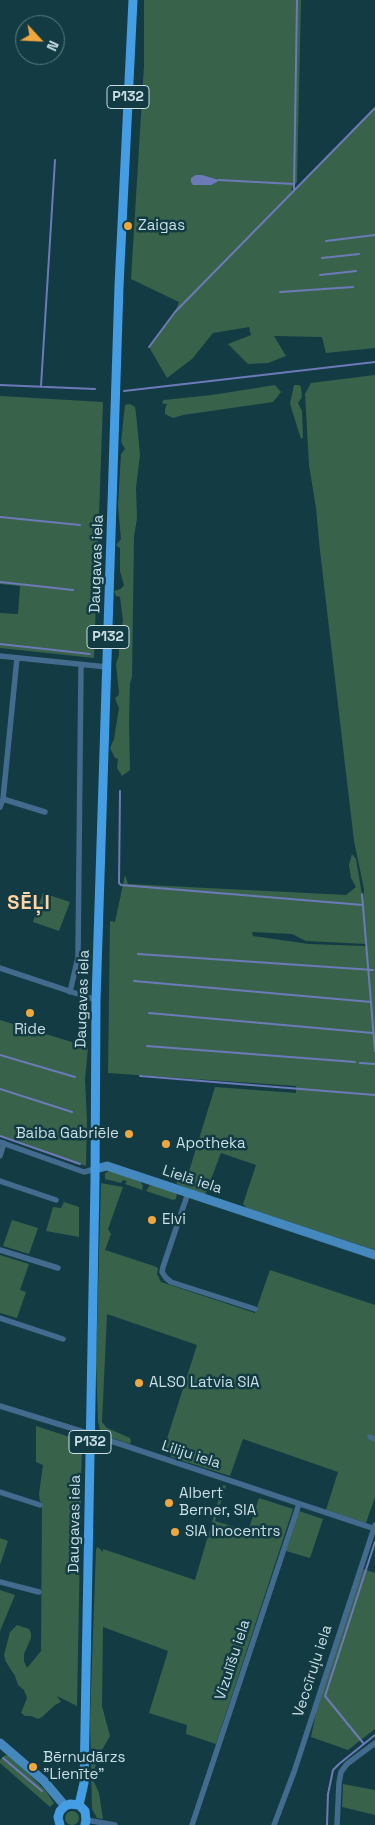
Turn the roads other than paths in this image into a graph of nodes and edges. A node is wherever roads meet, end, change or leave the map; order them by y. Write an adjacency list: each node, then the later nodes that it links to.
1 (132, 0): 5 (main road, Daugavas iela / P132)
2 (0, 656): 3 (street)
3 (17, 658): 4 (street); 6 (street)
4 (81, 665): 5 (street); 10 (street)
5 (107, 667): 11 (main road, Daugavas iela / P132)
6 (3, 799): 7 (street); 8 (street)
7 (0, 807)
8 (45, 812)
9 (0, 968): 10 (street)
10 (70, 992): 11 (street)
11 (96, 1000): 14 (main road, Daugavas iela / P132)
12 (2, 1142): 13 (street); 14 (street, Lielā iela)
13 (0, 1156)
14 (95, 1169): 16 (street, Lielā iela); 25 (main road, Daugavas iela / P132)
15 (0, 1181): 17 (street)
16 (188, 1193): 19 (street, Lielā iela); 21 (street)
17 (56, 1200)
18 (0, 1250): 20 (street)
19 (375, 1255)
20 (58, 1268)
21 (255, 1309)
22 (0, 1318): 23 (street)
23 (63, 1339)
24 (0, 1406): 25 (street, Liliju iela)
25 (90, 1434): 27 (street, Liliju iela); 34 (main road, Daugavas iela / P132)
26 (0, 1492): 28 (street)
27 (299, 1504): 29 (street, Liliju iela); 39 (street, Vizulīšu iela)
28 (40, 1505)
29 (375, 1527): 40 (street, Veccīruļu iela)
30 (0, 1582): 31 (street)
31 (39, 1592)
32 (375, 1743): 41 (street)
33 (2, 1748): 35 (street)
34 (79, 1805): 35 (main road); 36 (main road)
35 (65, 1806): 37 (main road)
36 (86, 1823): 38 (street)
37 (59, 1825)
38 (116, 1825)
39 (192, 1825)
40 (274, 1825)
41 (337, 1825)

